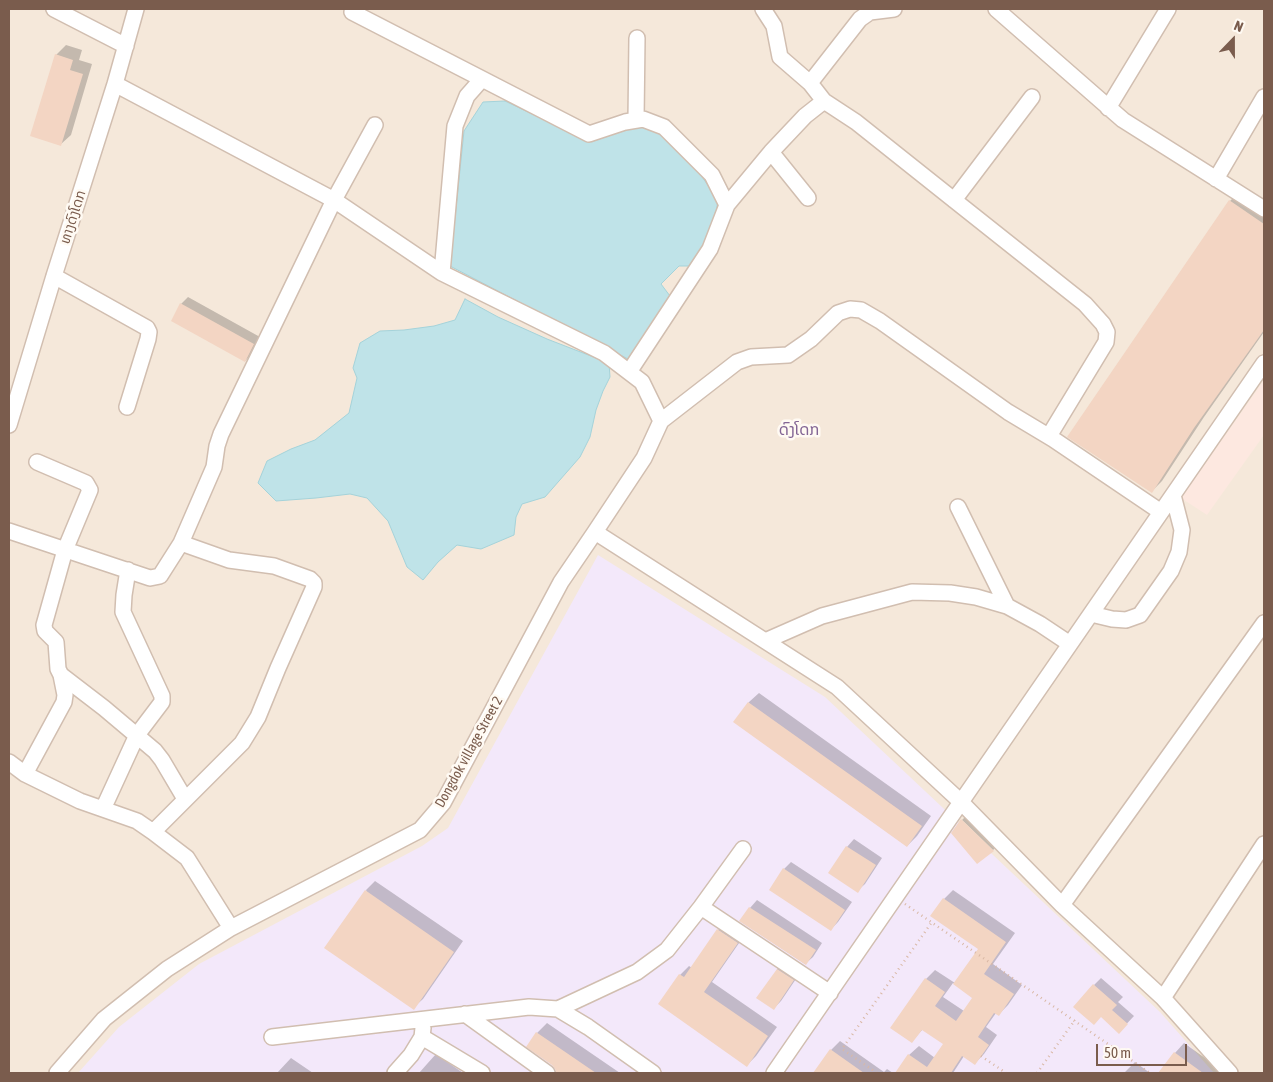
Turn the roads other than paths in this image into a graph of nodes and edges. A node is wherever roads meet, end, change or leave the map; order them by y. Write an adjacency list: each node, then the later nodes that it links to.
1 (54, 9): 9 (street)
2 (136, 9): 9 (street, ທາງດົງໂດກ)
3 (763, 9): 11 (street)
4 (894, 9): 11 (street)
5 (996, 9): 16 (street)
6 (1168, 9): 16 (street)
7 (352, 12): 10 (street)
8 (636, 38): 17 (street)
9 (126, 46): 12 (street, ທາງດົງໂດກ)
10 (482, 79): 17 (street); 26 (street)
11 (810, 83): 15 (street)
12 (115, 84): 22 (street); 27 (street, ທາງດົງໂດກ)
13 (1032, 97): 23 (street)
14 (1264, 97): 20 (street)
15 (824, 101): 19 (street); 23 (street)
16 (1108, 108): 20 (street)
17 (636, 120): 24 (street)
18 (375, 125): 22 (street)
19 (771, 152): 21 (street); 24 (street)
20 (1216, 179): 25 (street)
21 (808, 198)
22 (334, 200): 26 (street); 40 (street)
23 (954, 200): 33 (street)
24 (727, 205): 29 (street)
25 (1264, 209)
26 (442, 273): 29 (street)
27 (54, 276): 30 (street); 32 (street, ທາງດົງໂດກ)
28 (1264, 363): 35 (street)
29 (629, 372): 31 (street)
30 (127, 407)
31 (661, 421): 33 (street); 39 (street, Dongdok village Street 2)
32 (9, 425)
33 (1049, 436): 37 (street)
34 (37, 462): 41 (street)
35 (1173, 495): 37 (street); 44 (street)
36 (958, 507): 43 (street)
37 (1162, 512): 44 (street)
38 (9, 530): 41 (street)
39 (595, 532): 46 (street); 60 (street, Dongdok village Street 2)
40 (181, 543): 42 (street); 52 (street)
41 (65, 550): 42 (street); 48 (street)
42 (128, 570): 49 (street)
43 (1008, 606): 46 (street); 47 (street)
44 (1091, 614): 47 (street)
45 (1264, 623): 58 (street)
46 (765, 641): 53 (street)
47 (1070, 644): 53 (street)
48 (61, 675): 49 (street); 51 (street)
49 (137, 735): 52 (street); 54 (street)
50 (9, 762): 51 (street)
51 (25, 774): 54 (street)
52 (185, 799): 55 (street)
53 (961, 802): 58 (street); 61 (street)
54 (103, 809): 55 (street)
55 (152, 832): 60 (street)
56 (1264, 844): 62 (street)
57 (743, 849): 59 (street)
58 (1062, 905): 62 (street)
59 (701, 906): 61 (street); 63 (street)
60 (232, 928): 68 (street, Dongdok village Street 2)
61 (830, 993): 73 (street)
62 (1163, 998): 74 (street)
63 (558, 1009): 64 (street); 72 (street)
64 (465, 1014): 65 (street); 71 (street)
65 (424, 1019): 66 (street); 67 (street)
66 (272, 1036)
67 (422, 1038): 69 (street); 70 (street)
68 (57, 1073)
69 (395, 1073)
70 (482, 1073)
71 (547, 1073)
72 (654, 1073)
73 (774, 1073)
74 (1230, 1073)

